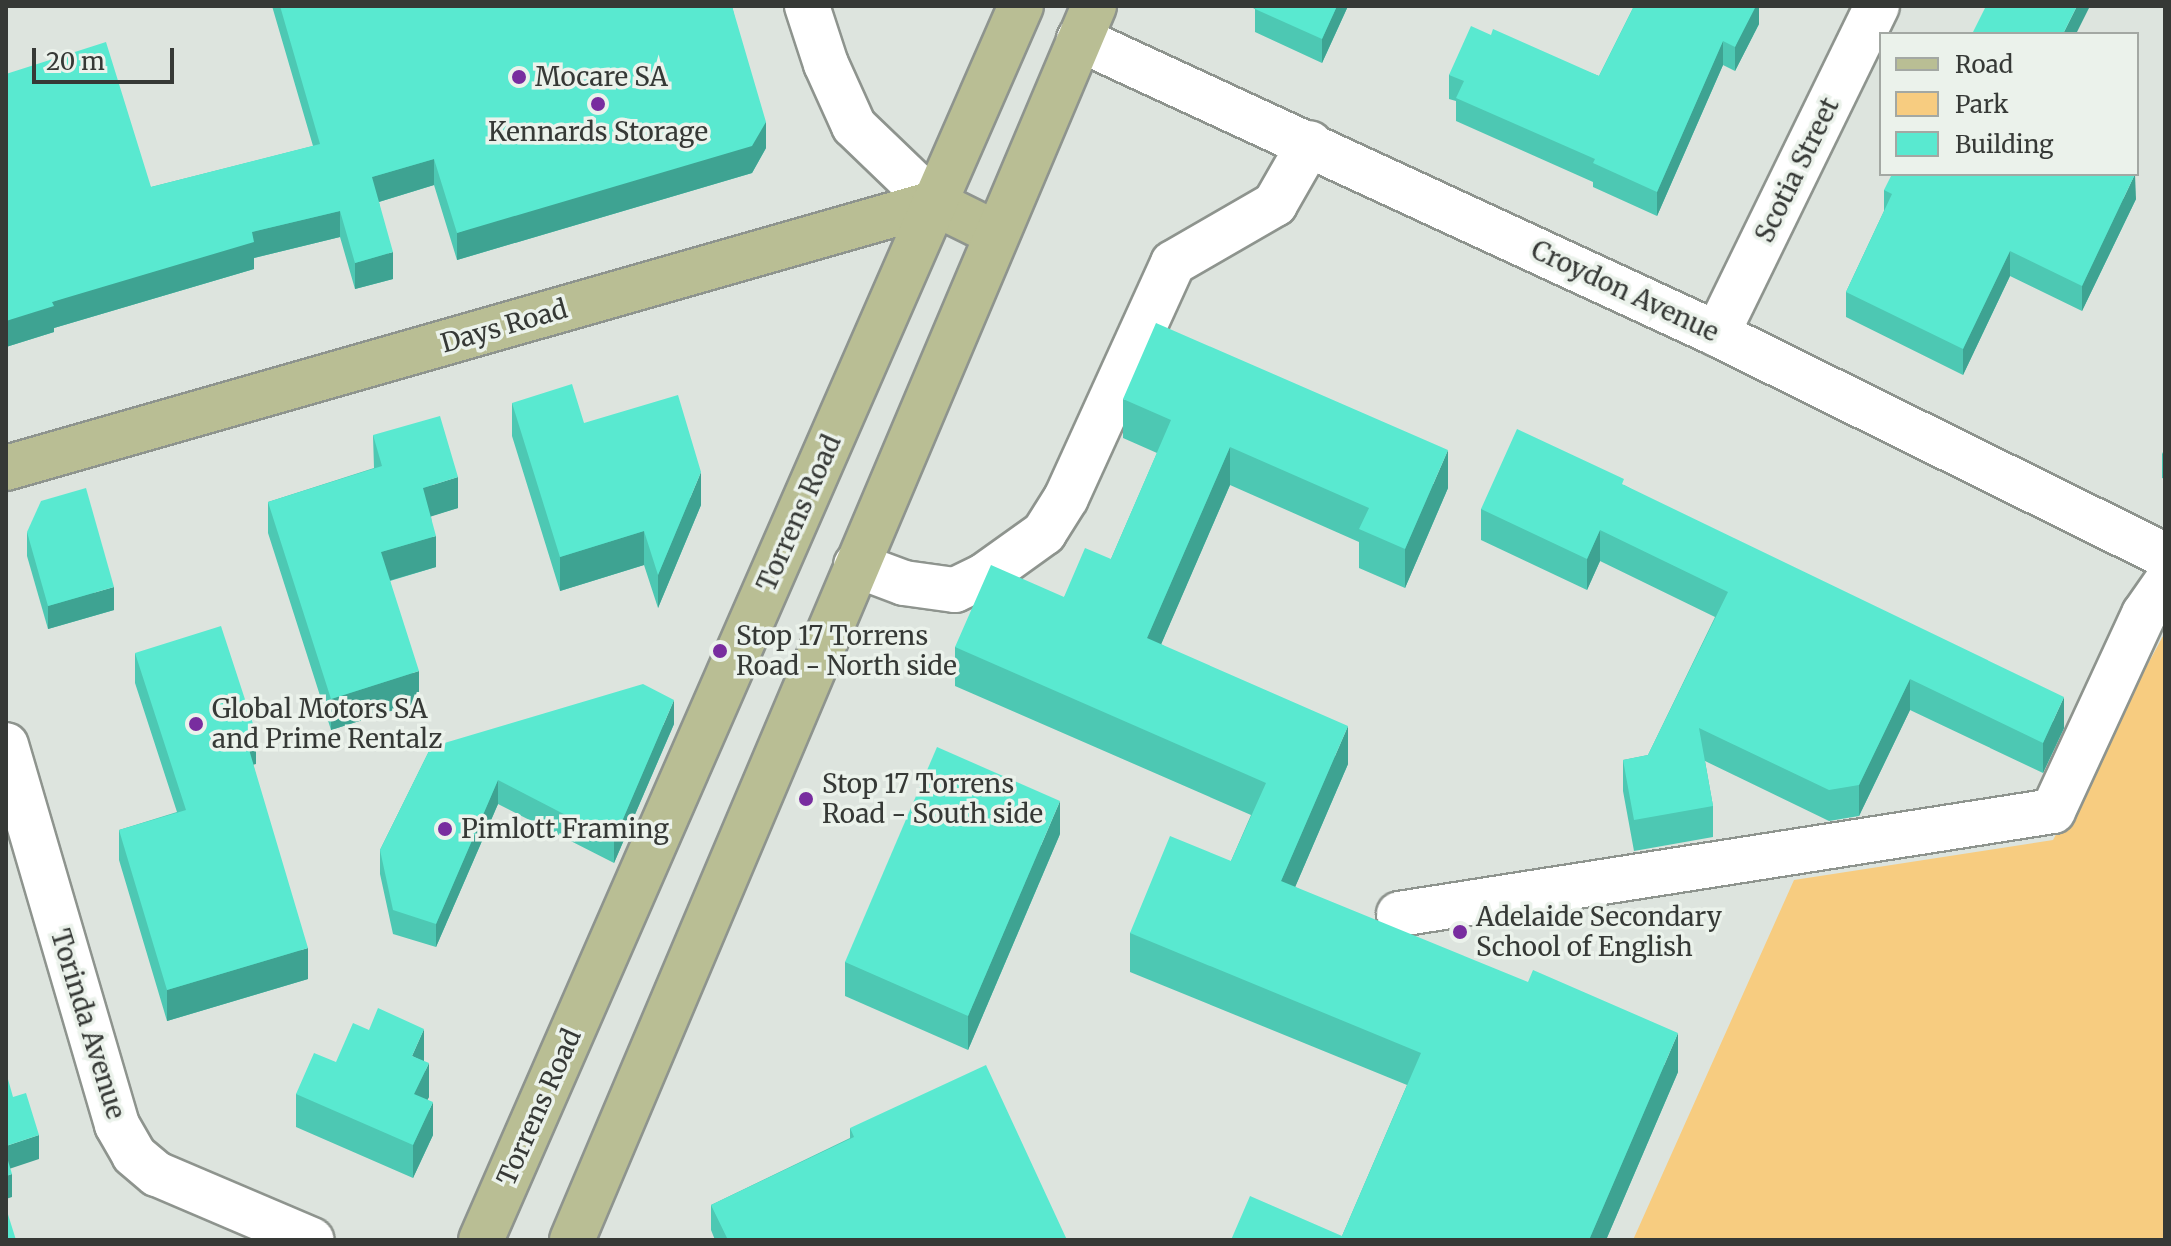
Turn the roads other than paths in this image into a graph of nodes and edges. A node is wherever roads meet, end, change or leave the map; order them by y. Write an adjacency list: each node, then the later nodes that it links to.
1 (807, 6): 6 (street)
2 (1021, 6): 6 (main road, Torrens Road)
3 (1877, 6): 8 (street, Scotia Street)
4 (1087, 23): 5 (street, Croydon Avenue); 7 (main road)
5 (1310, 143): 8 (street, Croydon Avenue); 11 (street)
6 (934, 203): 7 (main road); 9 (main road, Days Road); 16 (main road, Torrens Road)
7 (997, 234): 11 (main road)
8 (1717, 334): 10 (street, Croydon Avenue)
9 (6, 468)
10 (2165, 555)
11 (856, 565): 17 (main road)
12 (2165, 584): 14 (street)
13 (6, 745): 15 (street, Torinda Avenue)
14 (1399, 914)
15 (312, 1240)
16 (481, 1240)
17 (572, 1240)

